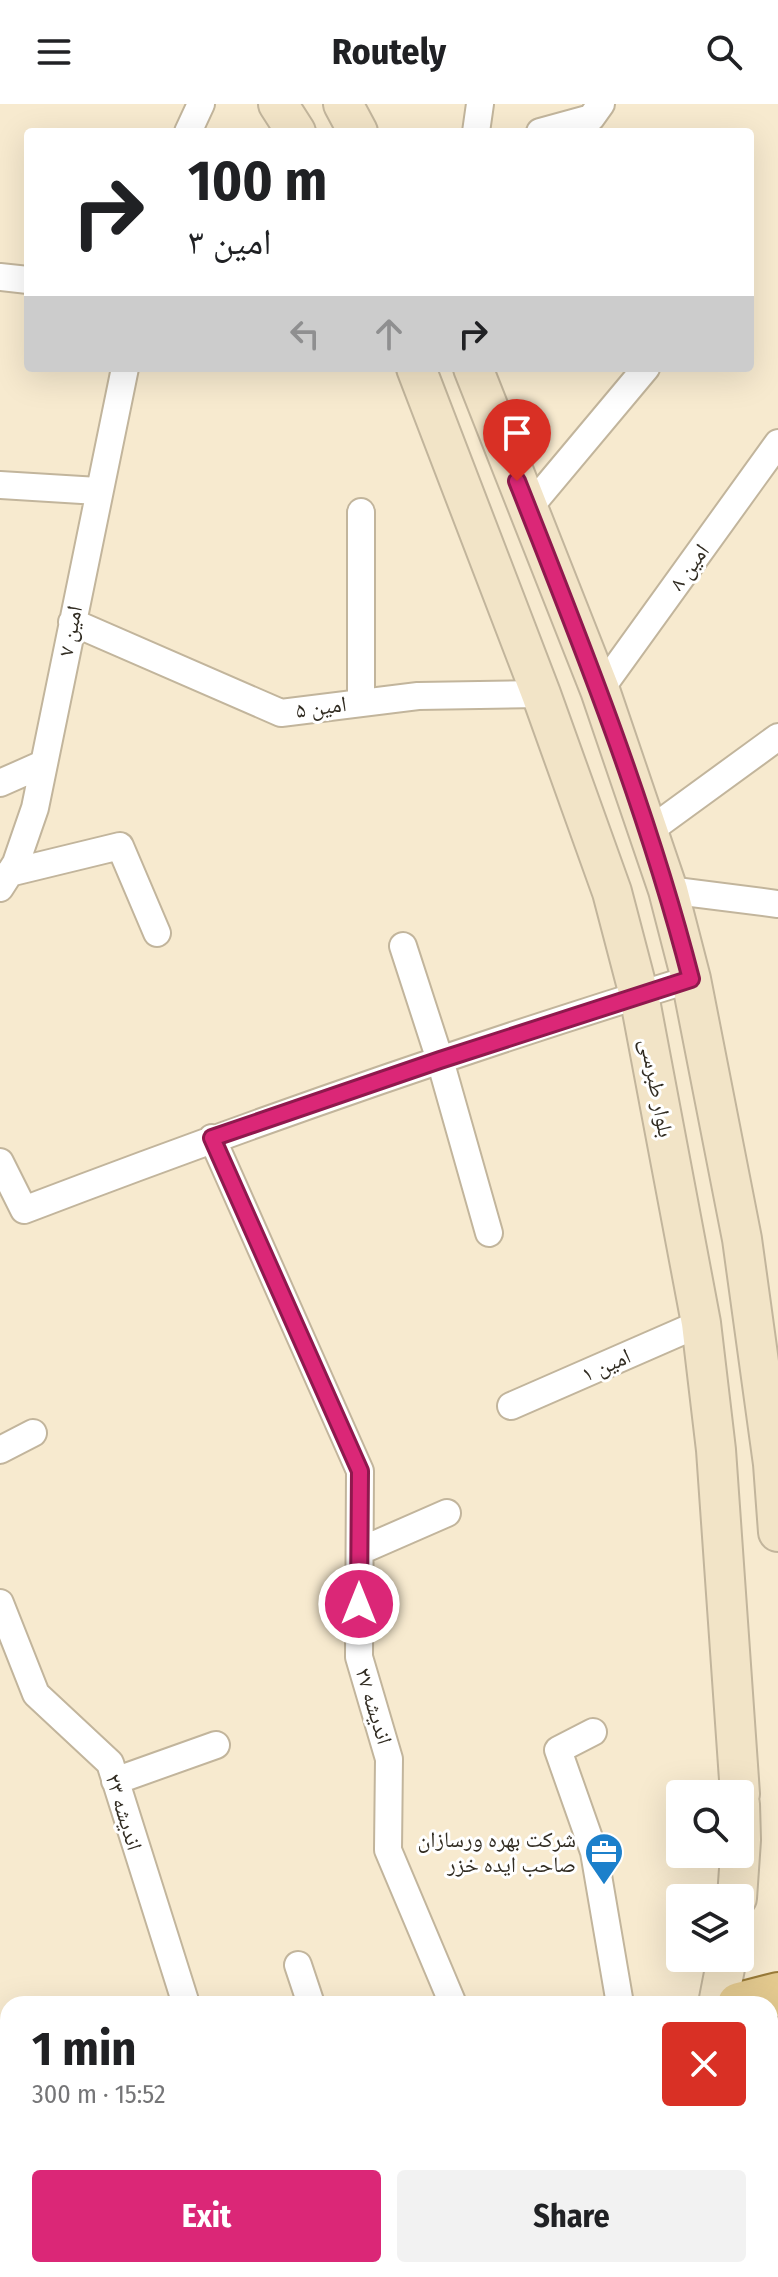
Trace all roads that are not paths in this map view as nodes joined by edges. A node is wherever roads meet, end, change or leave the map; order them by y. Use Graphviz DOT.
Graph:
graph roads {
  1 [pos="201,104"];
  2 [pos="278,104"];
  3 [pos="343,104"];
  4 [pos="480,104"];
  5 [pos="601,104"];
  6 [pos="190,128"];
  7 [pos="293,128"];
  8 [pos="356,128"];
  9 [pos="477,128"];
  10 [pos="555,128"];
  11 [pos="0,277"];
  12 [pos="24,280"];
  13 [pos="124,372"];
  14 [pos="418,372"];
  15 [pos="475,372"];
  16 [pos="643,372"];
  17 [pos="778,443"];
  18 [pos="0,485"];
  19 [pos="98,491"];
  20 [pos="528,509"];
  21 [pos="361,512"];
  22 [pos="72,622"];
  23 [pos="600,690"];
  24 [pos="541,694"];
  25 [pos="361,701"];
  26 [pos="778,737"];
  27 [pos="43,764"];
  28 [pos="0,783"];
  29 [pos="649,831"];
  30 [pos="4,880"];
  31 [pos="668,890"];
  32 [pos="778,904"];
  33 [pos="157,933"];
  34 [pos="403,946"];
  35 [pos="691,979"];
  36 [pos="639,995"];
  37 [pos="440,1060"];
  38 [pos="212,1138"];
  39 [pos="0,1162"];
  40 [pos="489,1233"];
  41 [pos="701,1323"];
  42 [pos="511,1406"];
  43 [pos="33,1433"];
  44 [pos="0,1450"];
  45 [pos="776,1464"];
  46 [pos="447,1513"];
  47 [pos="778,1532"];
  48 [pos="360,1551"];
  49 [pos="0,1603"];
  50 [pos="593,1732"];
  51 [pos="216,1745"];
  52 [pos="739,1780"];
  53 [pos="115,1781"];
  54 [pos="298,1965"];
  55 [pos="724,1972"];
  56 [pos="183,1996"];
  57 [pos="308,1996"];
  58 [pos="450,1996"];
  59 [pos="619,1996"];
  60 [pos="720,1996"];
  1 -- 6 [label="street"];
  2 -- 7 [label="main road"];
  3 -- 8 [label="main road"];
  4 -- 9 [label="street"];
  5 -- 10 [label="street"];
  11 -- 12 [label="street"];
  13 -- 19 [label="street, امین ۷"];
  14 -- 24 [label="main road, بلوار طبرسی"];
  15 -- 20 [label="main road"];
  16 -- 20 [label="street"];
  17 -- 23 [label="street, امین ۸"];
  18 -- 19 [label="street"];
  19 -- 22 [label="street, امین ۷"];
  20 -- 23 [label="main road"];
  21 -- 25 [label="street"];
  22 -- 25 [label="street, امین ۵"];
  22 -- 27 [label="street, امین ۷"];
  23 -- 29 [label="main road"];
  24 -- 25 [label="street, امین ۵"];
  24 -- 36 [label="main road, بلوار طبرسی"];
  26 -- 29 [label="street"];
  27 -- 28 [label="street"];
  27 -- 30 [label="street, امین ۷"];
  29 -- 31 [label="main road"];
  30 -- 33 [label="street"];
  31 -- 32 [label="street"];
  31 -- 35 [label="main road"];
  34 -- 37 [label="street"];
  35 -- 36 [label="street"];
  35 -- 45 [label="main road"];
  36 -- 37 [label="street"];
  36 -- 41 [label="main road, بلوار طبرسی"];
  37 -- 38 [label="street"];
  37 -- 40 [label="street"];
  38 -- 39 [label="street"];
  38 -- 48 [label="street, اندیشه ۲۷"];
  41 -- 42 [label="street, امین ۱"];
  41 -- 52 [label="main road, بلوار طبرسی"];
  43 -- 44 [label="street"];
  45 -- 47 [label="main road"];
  46 -- 48 [label="street"];
  48 -- 58 [label="street, اندیشه ۲۷"];
  49 -- 53 [label="street, اندیشه ۲۳"];
  50 -- 59 [label="street"];
  51 -- 53 [label="street"];
  53 -- 56 [label="street, اندیشه ۲۳"];
  54 -- 57 [label="street"];
  55 -- 60 [label="main road"];
}
